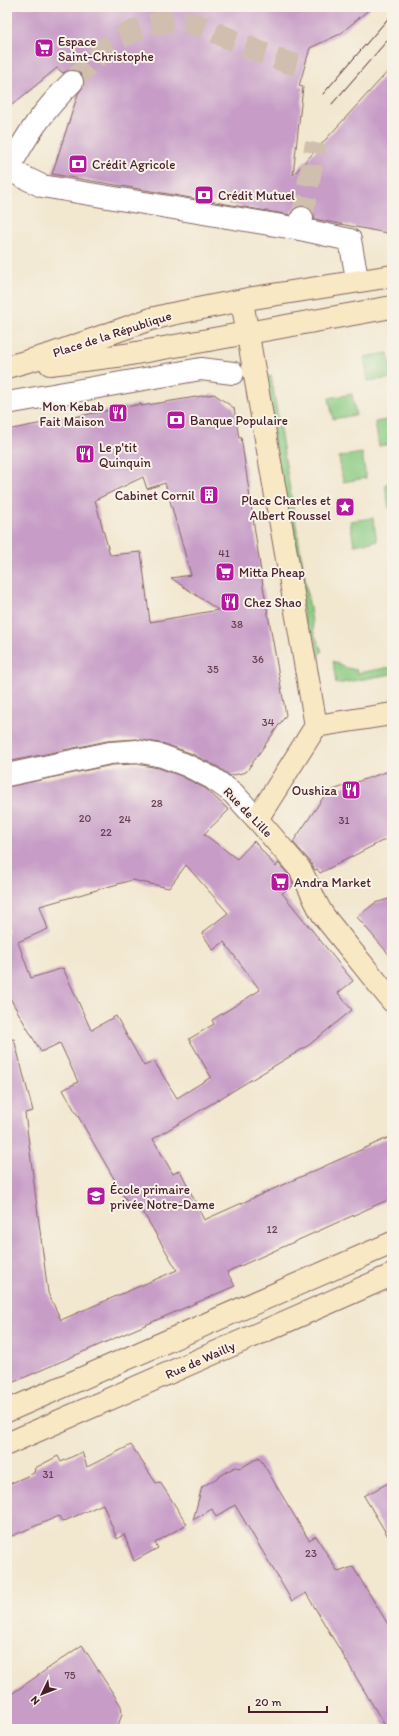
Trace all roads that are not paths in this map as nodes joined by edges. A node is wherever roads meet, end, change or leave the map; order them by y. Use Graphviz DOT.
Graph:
graph roads {
  1 [pos="72,82"];
  2 [pos="8,169"];
  3 [pos="356,273"];
  4 [pos="392,276"];
  5 [pos="242,300"];
  6 [pos="392,307"];
  7 [pos="248,333"];
  8 [pos="7,368"];
  9 [pos="233,373"];
  10 [pos="7,403"];
  11 [pos="392,714"];
  12 [pos="316,726"];
  13 [pos="7,775"];
  14 [pos="257,819"];
  15 [pos="392,1001"];
  16 [pos="392,1243"];
  17 [pos="392,1275"];
  18 [pos="7,1411"];
  19 [pos="7,1444"];
  1 -- 2 [label="street"];
  2 -- 3 [label="street"];
  4 -- 5 [label="main road"];
  5 -- 7 [label="main road"];
  5 -- 8 [label="main road, Place de la République"];
  6 -- 7 [label="main road"];
  7 -- 8 [label="main road, Place de la République"];
  7 -- 12 [label="main road"];
  9 -- 10 [label="street"];
  11 -- 12 [label="main road"];
  12 -- 14 [label="main road"];
  13 -- 14 [label="street, Rue de Lille"];
  14 -- 15 [label="main road, Rue de Lille"];
  16 -- 18 [label="main road"];
  17 -- 19 [label="main road, Rue de Wailly"];
}
